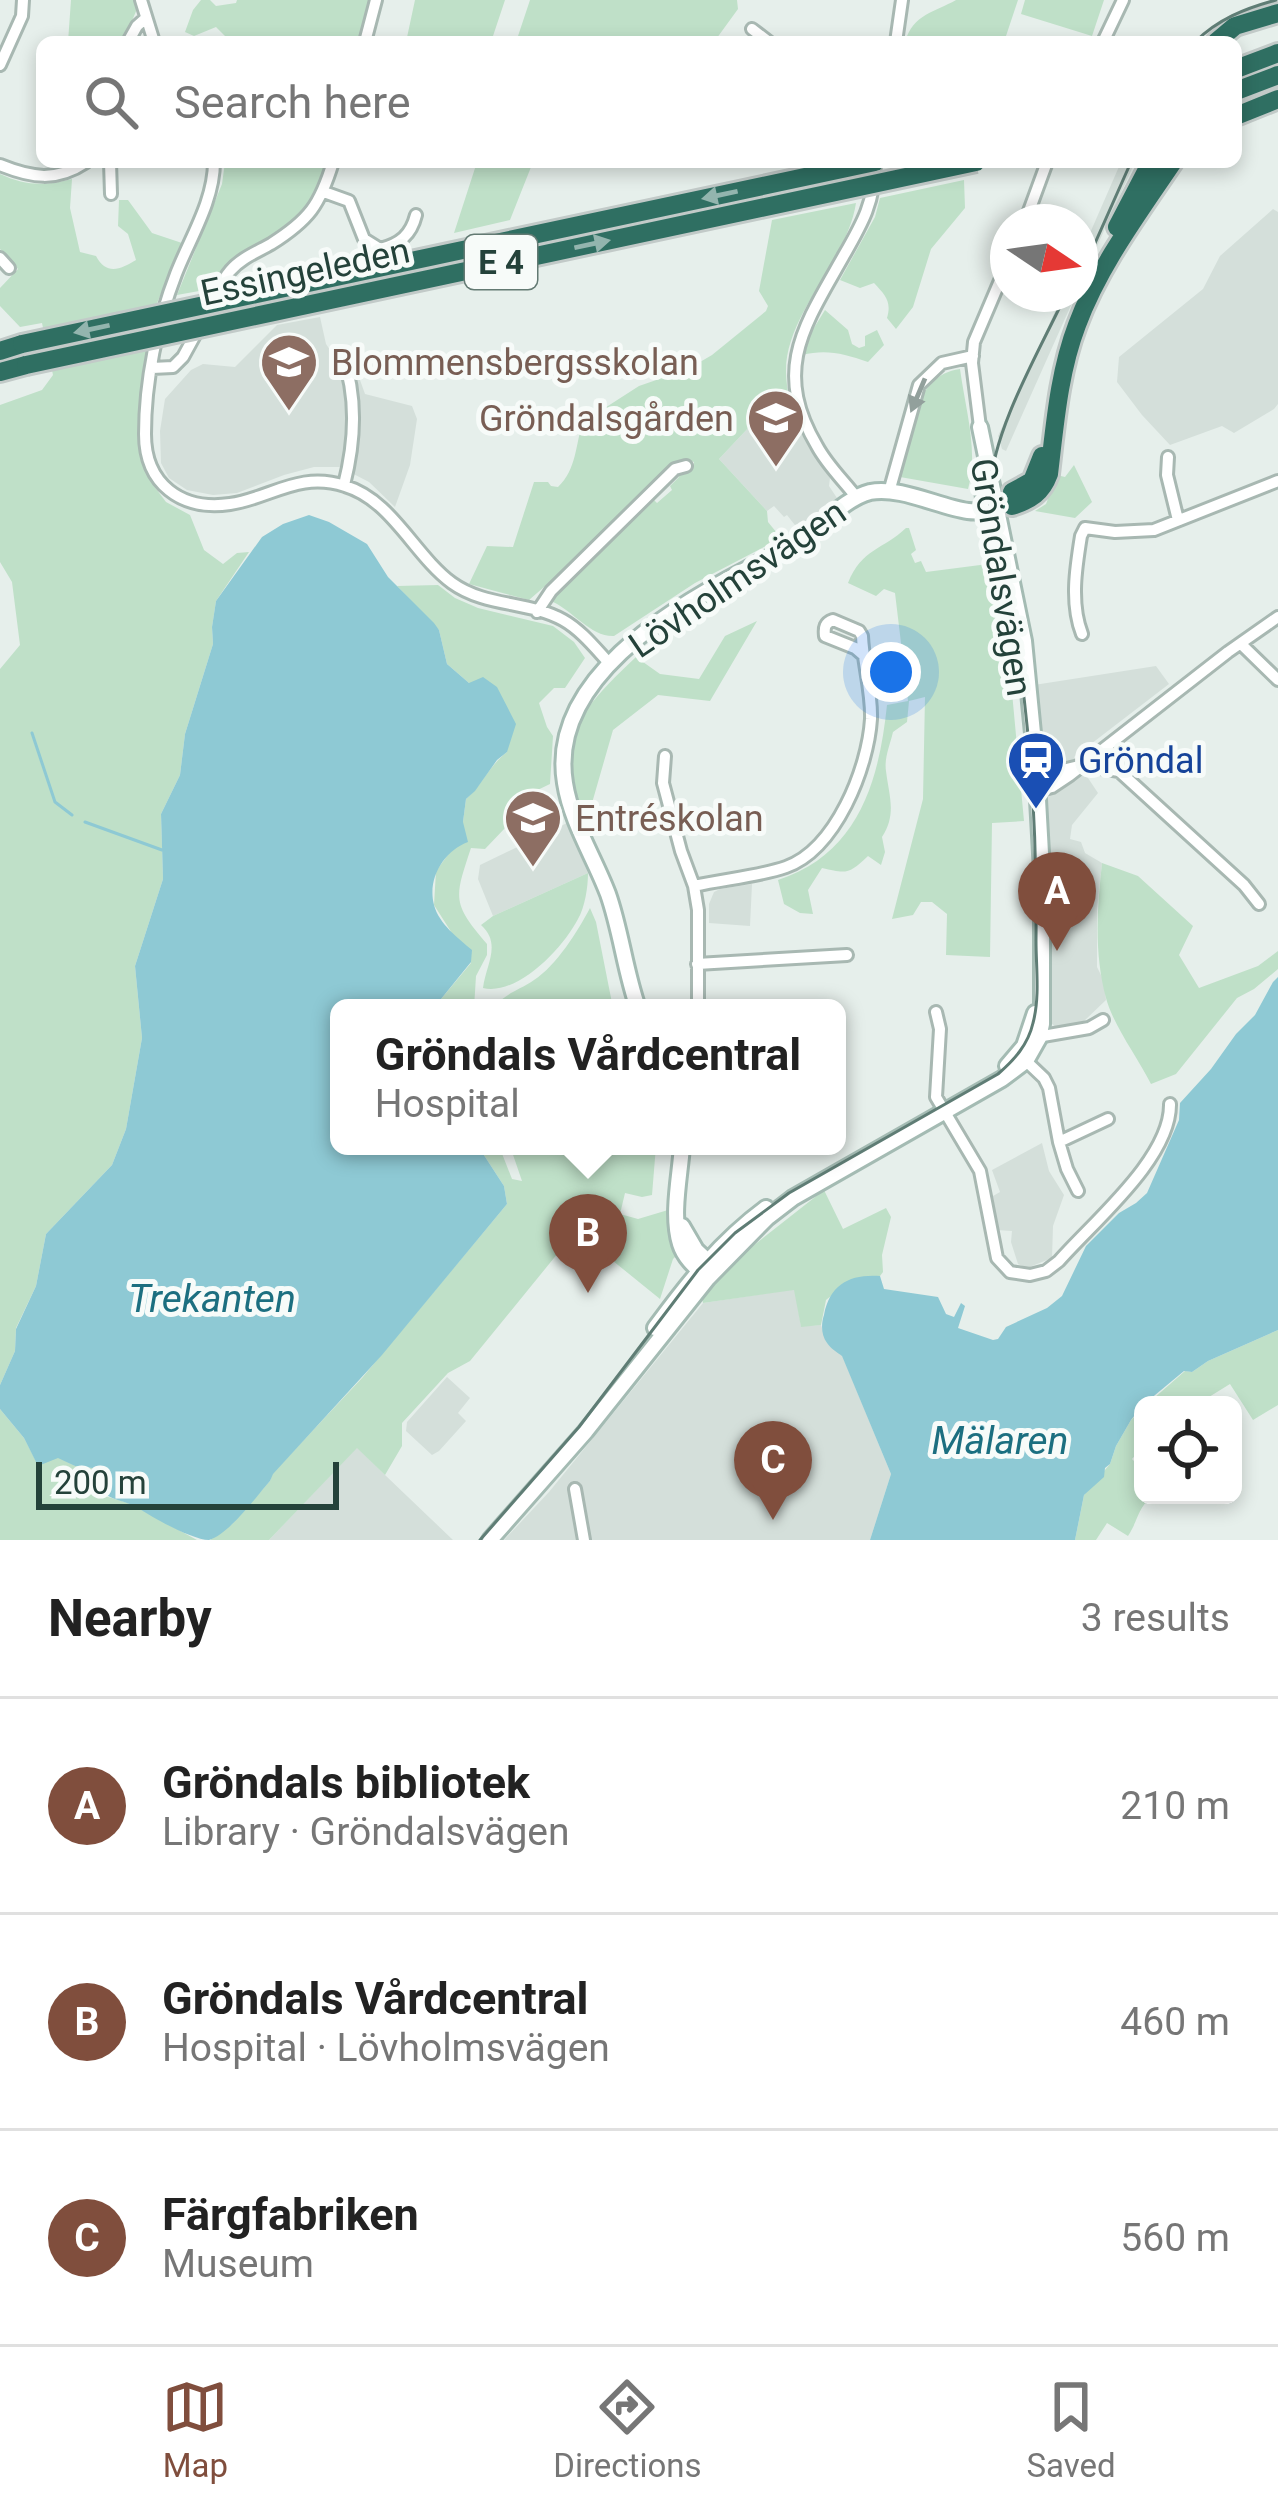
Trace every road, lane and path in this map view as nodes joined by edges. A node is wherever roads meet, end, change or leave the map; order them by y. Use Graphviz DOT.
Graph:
graph roads {
  1 [pos="23,0"];
  2 [pos="141,0"];
  3 [pos="376,0"];
  4 [pos="902,0"];
  5 [pos="1123,0"];
  6 [pos="1278,13"];
  7 [pos="146,17"];
  8 [pos="752,29"];
  9 [pos="131,36"];
  10 [pos="152,36"];
  11 [pos="367,36"];
  12 [pos="762,36"];
  13 [pos="897,36"];
  14 [pos="1106,36"];
  15 [pos="1223,36"];
  16 [pos="1278,53"];
  17 [pos="0,65"];
  18 [pos="1242,67"];
  19 [pos="1278,75"];
  20 [pos="1242,89"];
  21 [pos="1278,99"];
  22 [pos="1242,114"];
  23 [pos="0,165"];
  24 [pos="76,168"];
  25 [pos="110,168"];
  26 [pos="213,168"];
  27 [pos="330,168"];
  28 [pos="847,168"];
  29 [pos="874,168"];
  30 [pos="948,168"];
  31 [pos="1045,168"];
  32 [pos="1148,168"];
  33 [pos="1169,168"];
  34 [pos="324,192"];
  35 [pos="111,194"];
  36 [pos="1032,204"];
  37 [pos="416,215"];
  38 [pos="990,304"];
  39 [pos="0,351"];
  40 [pos="342,354"];
  41 [pos="973,356"];
  42 [pos="152,368"];
  43 [pos="0,372"];
  44 [pos="980,428"];
  45 [pos="1168,457"];
  46 [pos="686,466"];
  47 [pos="1278,481"];
  48 [pos="344,485"];
  49 [pos="889,493"];
  50 [pos="857,498"];
  51 [pos="998,502"];
  52 [pos="1178,520"];
  53 [pos="537,612"];
  54 [pos="1278,617"];
  55 [pos="1082,634"];
  56 [pos="1241,644"];
  57 [pos="862,653"];
  58 [pos="610,664"];
  59 [pos="1278,680"];
  60 [pos="1115,740"];
  61 [pos="664,756"];
  62 [pos="1083,765"];
  63 [pos="1119,771"];
  64 [pos="1034,785"];
  65 [pos="694,886"];
  66 [pos="1259,904"];
  67 [pos="847,955"];
  68 [pos="697,964"];
  69 [pos="636,999"];
  70 [pos="698,999"];
  71 [pos="936,1012"];
  72 [pos="1103,1020"];
  73 [pos="1034,1037"];
  74 [pos="1022,1058"];
  75 [pos="1170,1104"];
  76 [pos="943,1110"];
  77 [pos="1108,1119"];
  78 [pos="1059,1142"];
  79 [pos="681,1155"];
  80 [pos="1078,1191"];
  81 [pos="707,1269"];
  82 [pos="575,1489"];
  83 [pos="480,1540"];
  84 [pos="490,1540"];
  85 [pos="584,1540"];
  1 -- 17 [label="street"];
  2 -- 7 [label="street"];
  3 -- 11 [label="street"];
  4 -- 13 [label="street"];
  5 -- 14 [label="street"];
  6 -- 15 [label="highway"];
  7 -- 9 [label="street"];
  7 -- 10 [label="street"];
  8 -- 12 [label="street"];
  16 -- 18 [label="highway"];
  19 -- 20 [label="highway"];
  21 -- 22 [label="highway"];
  23 -- 24 [label="street"];
  25 -- 35 [label="street"];
  26 -- 42 [label="street"];
  27 -- 34 [label="street"];
  28 -- 39 [label="highway, Essingeleden / E 4, one-way, bridge"];
  29 -- 50 [label="street"];
  43 -- 30 [label="highway, Essingeleden / E 4, one-way, bridge"];
  31 -- 36 [label="street"];
  32 -- 51 [label="highway"];
  33 -- 51 [label="highway"];
  34 -- 37 [label="street"];
  34 -- 42 [label="street"];
  38 -- 41 [label="street, Gröndalsvägen"];
  40 -- 48 [label="street"];
  41 -- 44 [label="street, Gröndalsvägen"];
  41 -- 49 [label="street, one-way"];
  42 -- 48 [label="street"];
  44 -- 51 [label="street, Gröndalsvägen"];
  45 -- 52 [label="street"];
  46 -- 53 [label="street"];
  47 -- 52 [label="street"];
  48 -- 53 [label="street"];
  49 -- 50 [label="street, Lövholmsvägen"];
  49 -- 51 [label="street, Lövholmsvägen"];
  50 -- 58 [label="street, Lövholmsvägen"];
  51 -- 64 [label="street, Gröndalsvägen"];
  52 -- 55 [label="street"];
  53 -- 58 [label="street"];
  54 -- 56 [label="street"];
  56 -- 59 [label="street"];
  56 -- 60 [label="street"];
  57 -- 65 [label="street"];
  58 -- 69 [label="street, Lövholmsvägen"];
  60 -- 62 [label="street"];
  60 -- 63 [label="street"];
  61 -- 65 [label="street"];
  62 -- 63 [label="street"];
  62 -- 64 [label="street"];
  63 -- 66 [label="street"];
  64 -- 73 [label="street, Gröndalsvägen"];
  65 -- 68 [label="street"];
  67 -- 68 [label="street"];
  68 -- 70 [label="street"];
  71 -- 76 [label="street"];
  72 -- 73 [label="street"];
  73 -- 74 [label="street, Gröndalsvägen"];
  74 -- 76 [label="street, Gröndalsvägen"];
  74 -- 78 [label="street"];
  75 -- 76 [label="street"];
  76 -- 81 [label="street, Gröndalsvägen"];
  77 -- 78 [label="street"];
  78 -- 80 [label="street"];
  79 -- 81 [label="street"];
  81 -- 83 [label="street"];
  81 -- 84 [label="street"];
  82 -- 85 [label="street"];
}
